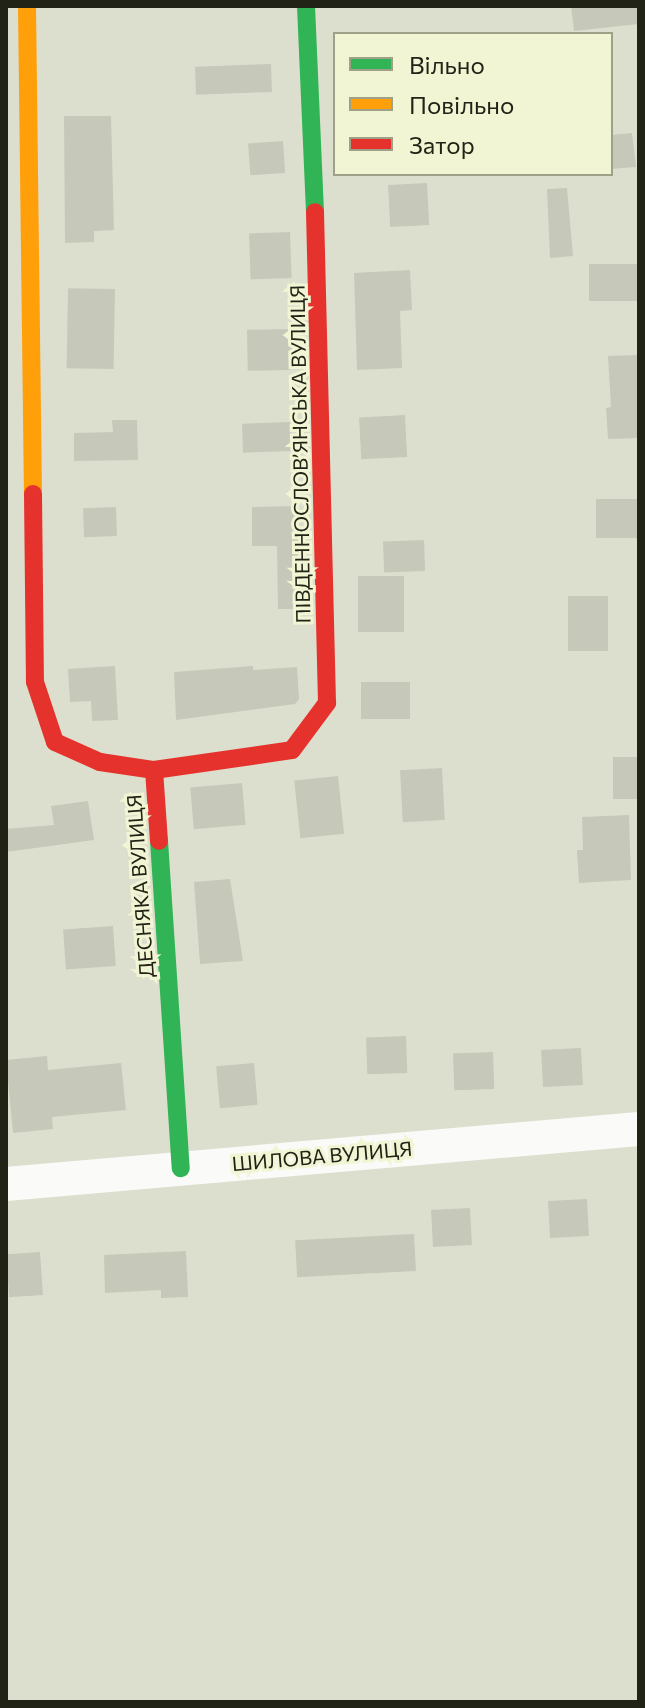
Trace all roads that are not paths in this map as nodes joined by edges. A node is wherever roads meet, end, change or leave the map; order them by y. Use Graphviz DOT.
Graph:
graph roads {
  1 [pos="27,6"];
  2 [pos="306,6"];
  3 [pos="154,770"];
  4 [pos="639,1129"];
  5 [pos="181,1168"];
  6 [pos="6,1184"];
  1 -- 3 [label="street, ДЕСНЯКА ВУЛИЦЯ"];
  2 -- 3 [label="street, ПІВДЕННОСЛОВ’ЯНСЬКА ВУЛИЦЯ"];
  3 -- 5 [label="street, ДЕСНЯКА ВУЛИЦЯ"];
  4 -- 5 [label="street, ШИЛОВА ВУЛИЦЯ"];
  5 -- 6 [label="street, ШИЛОВА ВУЛИЦЯ"];
}
